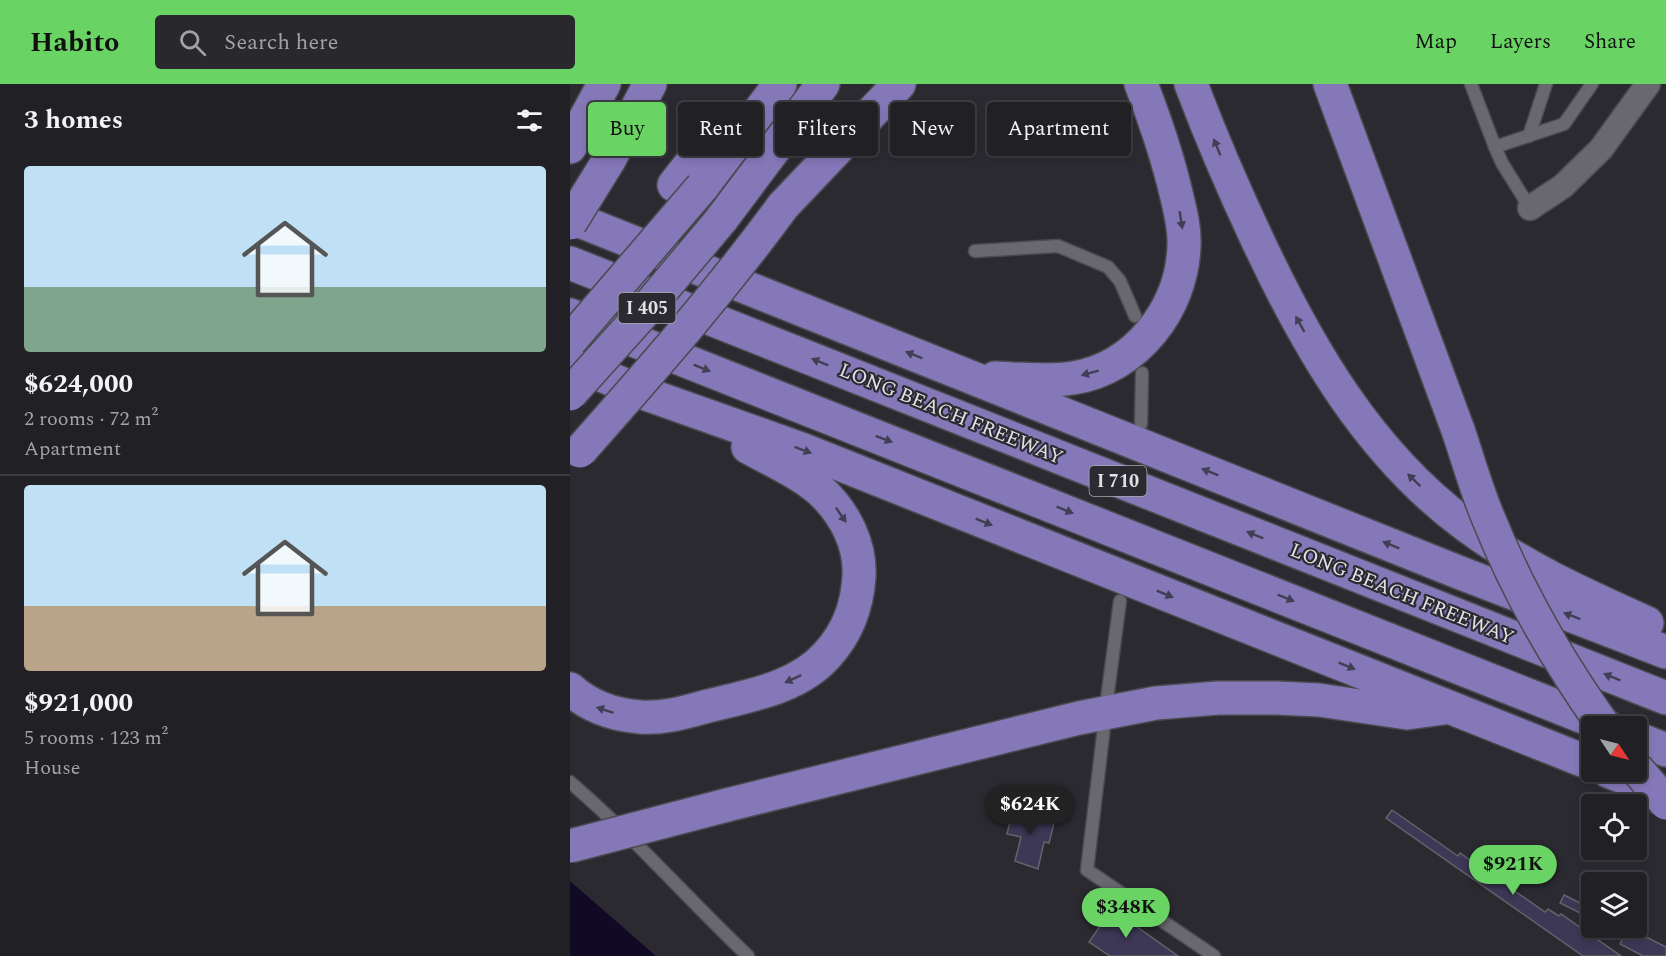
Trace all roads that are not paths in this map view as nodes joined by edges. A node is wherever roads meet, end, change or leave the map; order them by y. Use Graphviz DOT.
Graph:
graph roads {
  1 [pos="604,84"];
  2 [pos="650,84"];
  3 [pos="753,84"];
  4 [pos="780,84"];
  5 [pos="795,84"];
  6 [pos="823,84"];
  7 [pos="874,84"];
  8 [pos="899,84"];
  9 [pos="1141,84"];
  10 [pos="1191,84"];
  11 [pos="1330,84"];
  12 [pos="1471,84"];
  13 [pos="1546,84"];
  14 [pos="1592,84"];
  15 [pos="1648,84"];
  16 [pos="1529,136"];
  17 [pos="570,147"];
  18 [pos="1495,147"];
  19 [pos="700,201"];
  20 [pos="783,206"];
  21 [pos="1530,208"];
  22 [pos="576,220"];
  23 [pos="975,251"];
  24 [pos="570,263"];
  25 [pos="570,308"];
  26 [pos="570,315"];
  27 [pos="1136,316"];
  28 [pos="570,340"];
  29 [pos="570,362"];
  30 [pos="1142,374"];
  31 [pos="969,376"];
  32 [pos="570,394"];
  33 [pos="649,395"];
  34 [pos="1141,424"];
  35 [pos="573,461"];
  36 [pos="1120,602"];
  37 [pos="1666,631"];
  38 [pos="1666,652"];
  39 [pos="570,689"];
  40 [pos="1666,698"];
  41 [pos="1107,699"];
  42 [pos="1451,707"];
  43 [pos="1581,716"];
  44 [pos="1597,716"];
  45 [pos="1104,727"];
  46 [pos="1647,742"];
  47 [pos="1666,750"];
  48 [pos="1581,760"];
  49 [pos="1647,781"];
  50 [pos="570,782"];
  51 [pos="1636,782"];
  52 [pos="1666,794"];
  53 [pos="1666,803"];
  54 [pos="570,846"];
  55 [pos="748,956"];
  56 [pos="1214,956"];
  1 -- 17 [label="highway"];
  2 -- 22 [label="highway, bridge"];
  3 -- 19 [label="highway, I 405"];
  4 -- 19 [label="highway"];
  5 -- 19 [label="highway"];
  6 -- 19 [label="highway, I 405"];
  7 -- 20 [label="highway"];
  8 -- 20 [label="highway"];
  9 -- 31 [label="highway, one-way"];
  37 -- 10 [label="highway, one-way"];
  11 -- 44 [label="highway, bridge"];
  12 -- 18 [label="lane"];
  13 -- 16 [label="lane"];
  14 -- 16 [label="lane"];
  15 -- 21 [label="street"];
  16 -- 18 [label="lane"];
  18 -- 21 [label="lane"];
  19 -- 25 [label="highway, I 405"];
  19 -- 28 [label="highway, bridge"];
  19 -- 29 [label="highway"];
  19 -- 32 [label="highway, I 405, bridge"];
  20 -- 35 [label="highway, bridge"];
  31 -- 22 [label="highway, one-way"];
  23 -- 27 [label="lane"];
  40 -- 24 [label="highway, LONG BEACH FREEWAY / I 710, one-way"];
  26 -- 43 [label="highway, I 710, one-way"];
  29 -- 33 [label="highway"];
  30 -- 34 [label="lane"];
  38 -- 31 [label="highway, one-way"];
  33 -- 39 [label="highway, one-way"];
  33 -- 42 [label="highway, one-way"];
  36 -- 41 [label="lane"];
  42 -- 48 [label="highway"];
  42 -- 54 [label="highway, bridge"];
  45 -- 56 [label="lane"];
  46 -- 47 [label="highway"];
  49 -- 53 [label="highway, bridge"];
  50 -- 55 [label="lane"];
  51 -- 52 [label="highway"];
}
